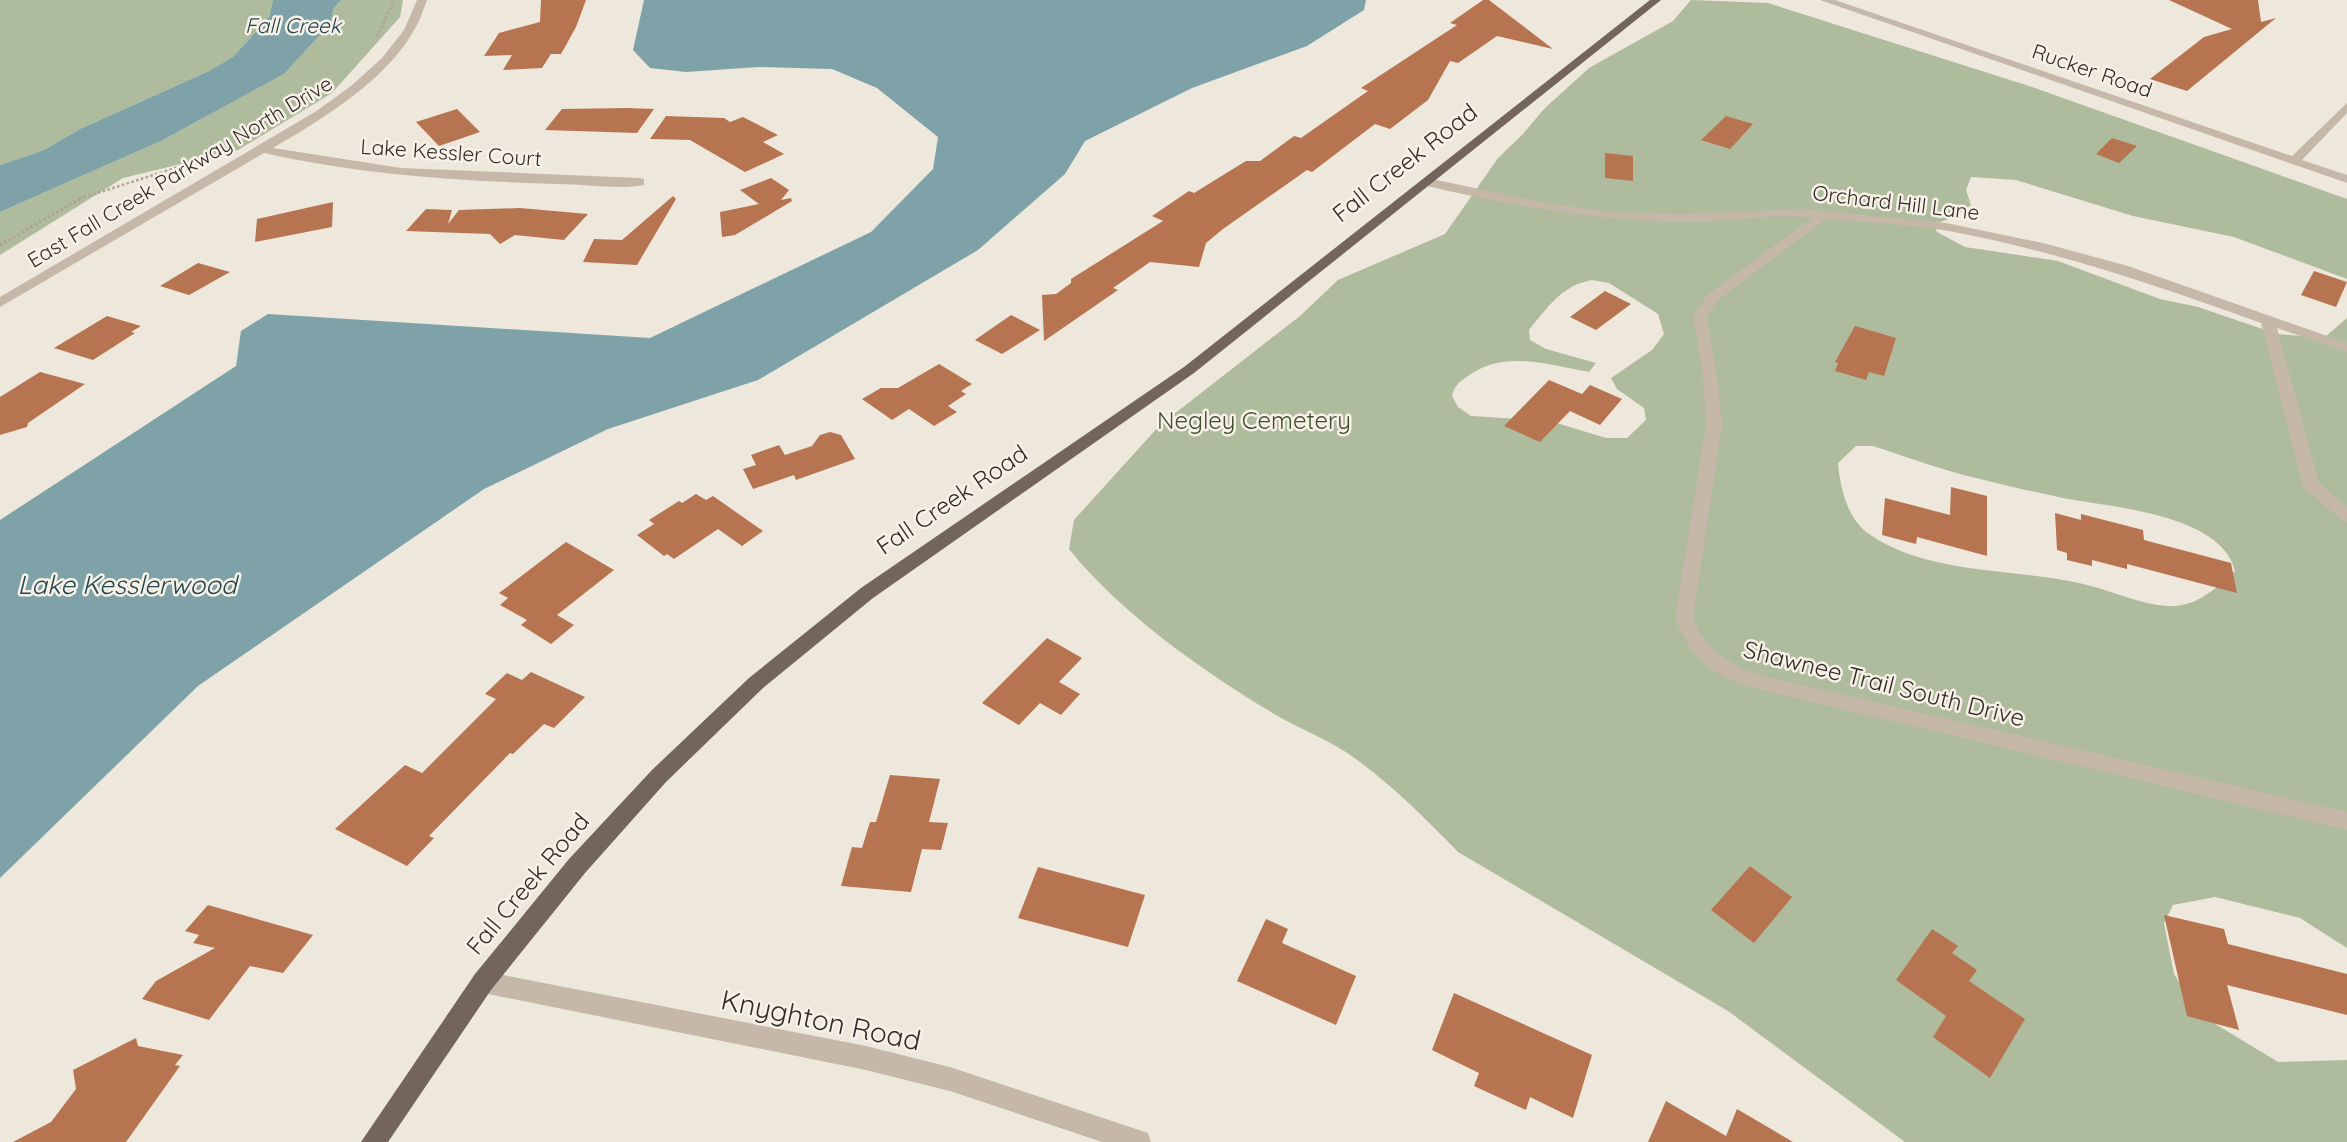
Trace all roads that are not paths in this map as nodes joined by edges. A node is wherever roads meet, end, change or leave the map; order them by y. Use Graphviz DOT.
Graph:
graph roads {
  1 [pos="422,0"];
  2 [pos="1656,0"];
  3 [pos="1825,0"];
  4 [pos="2347,106"];
  5 [pos="261,149"];
  6 [pos="2294,161"];
  7 [pos="2347,179"];
  8 [pos="640,182"];
  9 [pos="1427,182"];
  10 [pos="1825,214"];
  11 [pos="0,303"];
  12 [pos="2268,322"];
  13 [pos="2347,348"];
  14 [pos="2347,516"];
  15 [pos="2347,821"];
  16 [pos="483,982"];
  17 [pos="373,1142"];
  18 [pos="1139,1142"];
  1 -- 5 [label="street, East Fall Creek Parkway North Drive"];
  2 -- 9 [label="main road, Fall Creek Road"];
  3 -- 6 [label="street, Rucker Road"];
  4 -- 6 [label="street"];
  5 -- 8 [label="street, Lake Kessler Court"];
  5 -- 11 [label="street, East Fall Creek Parkway North Drive"];
  6 -- 7 [label="street, Rucker Road"];
  9 -- 10 [label="street, Orchard Hill Lane"];
  9 -- 16 [label="main road, Fall Creek Road"];
  10 -- 12 [label="street, Orchard Hill Lane"];
  10 -- 15 [label="street, Shawnee Trail South Drive"];
  12 -- 13 [label="street, Orchard Hill Lane"];
  12 -- 14 [label="street"];
  16 -- 17 [label="main road, Fall Creek Road"];
  16 -- 18 [label="street, Knyghton Road"];
}
